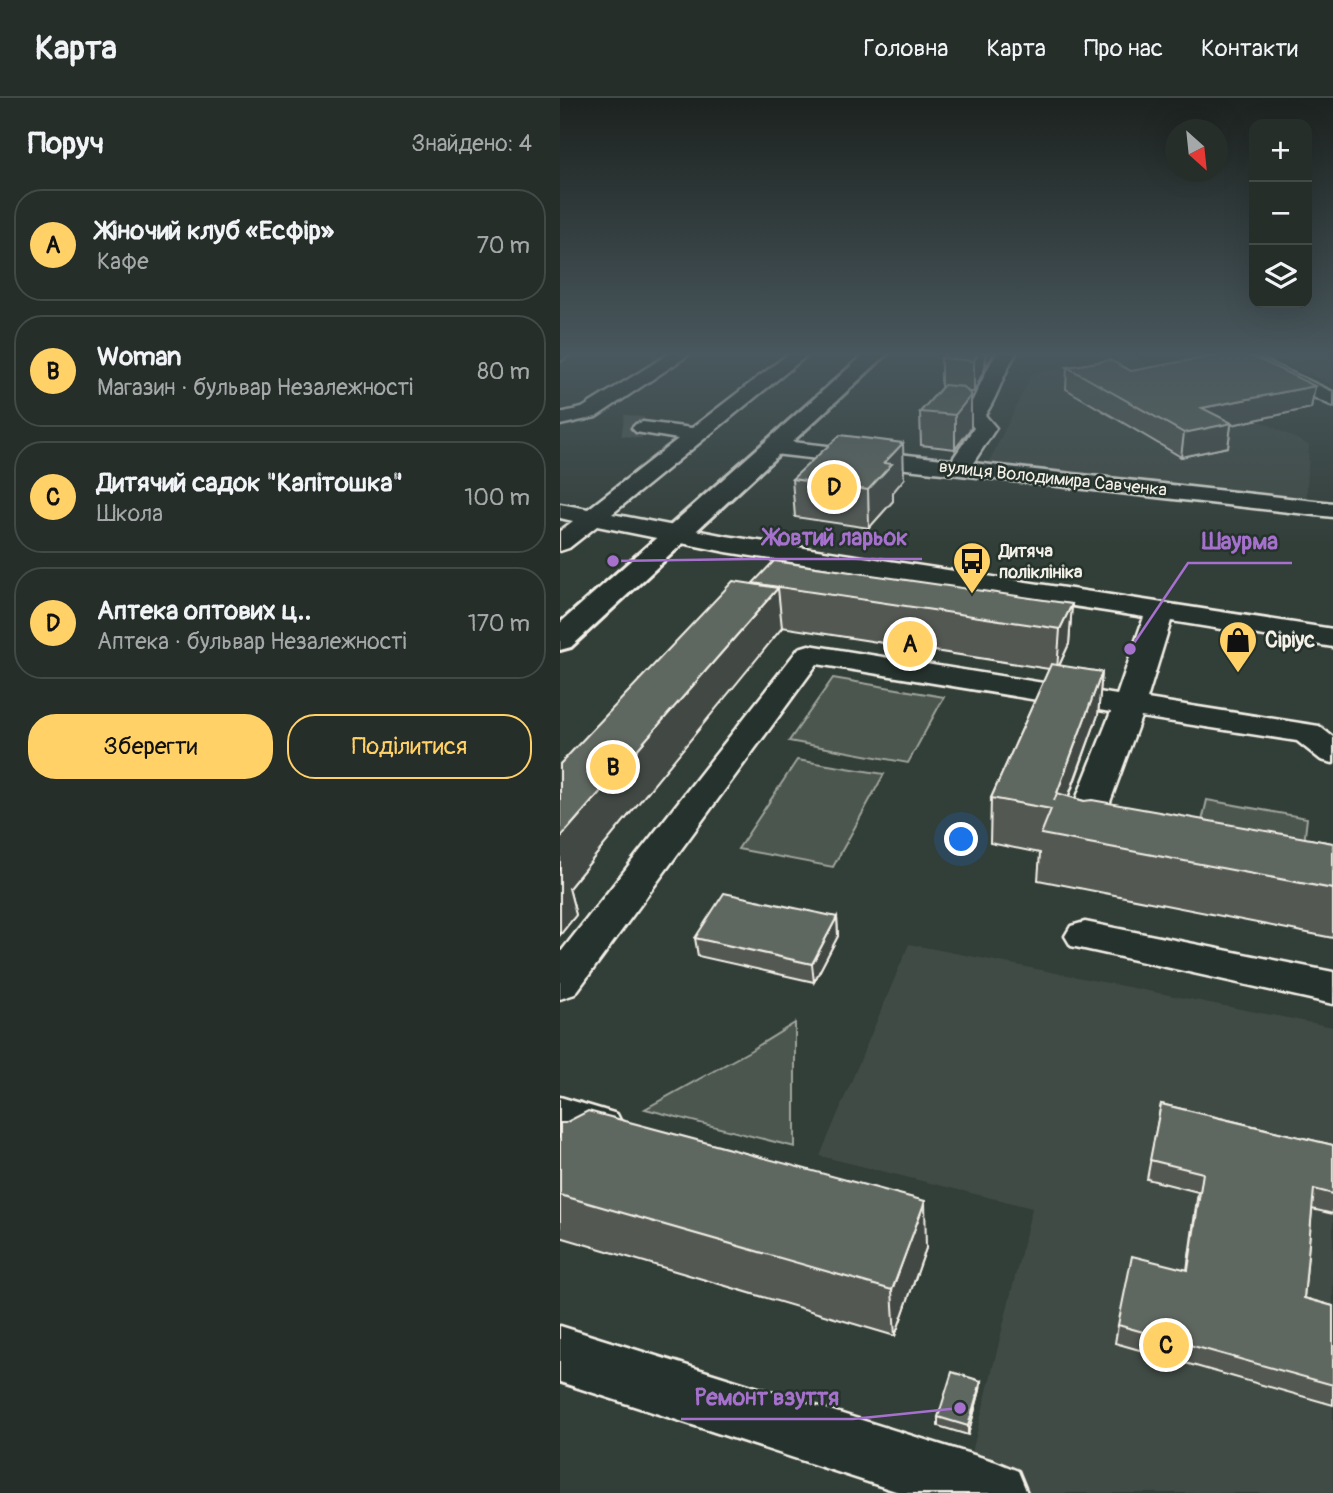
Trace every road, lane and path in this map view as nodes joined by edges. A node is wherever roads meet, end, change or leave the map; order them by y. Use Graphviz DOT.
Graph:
graph roads {
  1 [pos="718,417"];
  2 [pos="807,417"];
  3 [pos="976,417"];
  4 [pos="565,418"];
  5 [pos="610,423"];
  6 [pos="643,428"];
  7 [pos="695,435"];
  8 [pos="774,447"];
  9 [pos="958,468"];
  10 [pos="1333,510"];
  11 [pos="560,511"];
  12 [pos="594,516"];
  13 [pos="674,534"];
  14 [pos="560,543"];
  15 [pos="1160,611"];
  16 [pos="1333,638"];
  17 [pos="560,640"];
  18 [pos="1129,706"];
  19 [pos="1333,753"];
  20 [pos="1082,832"];
  21 [pos="1085,936"];
  22 [pos="560,983"];
  23 [pos="1333,988"];
  24 [pos="560,1354"];
  25 [pos="996,1493"];
  1 -- 7 [label="street"];
  2 -- 8 [label="main road"];
  3 -- 9 [label="street"];
  4 -- 5 [label="street"];
  6 -- 7 [label="street"];
  7 -- 12 [label="street"];
  8 -- 9 [label="street, вулиця Володимира Савченка"];
  8 -- 13 [label="main road"];
  9 -- 10 [label="street, вулиця Володимира Савченка"];
  11 -- 12 [label="street"];
  12 -- 13 [label="street"];
  12 -- 14 [label="street"];
  13 -- 15 [label="street"];
  13 -- 17 [label="main road"];
  15 -- 16 [label="street"];
  15 -- 18 [label="street"];
  18 -- 19 [label="street"];
  18 -- 20 [label="street"];
  18 -- 22 [label="street"];
  21 -- 23 [label="street"];
  24 -- 25 [label="street"];
}
